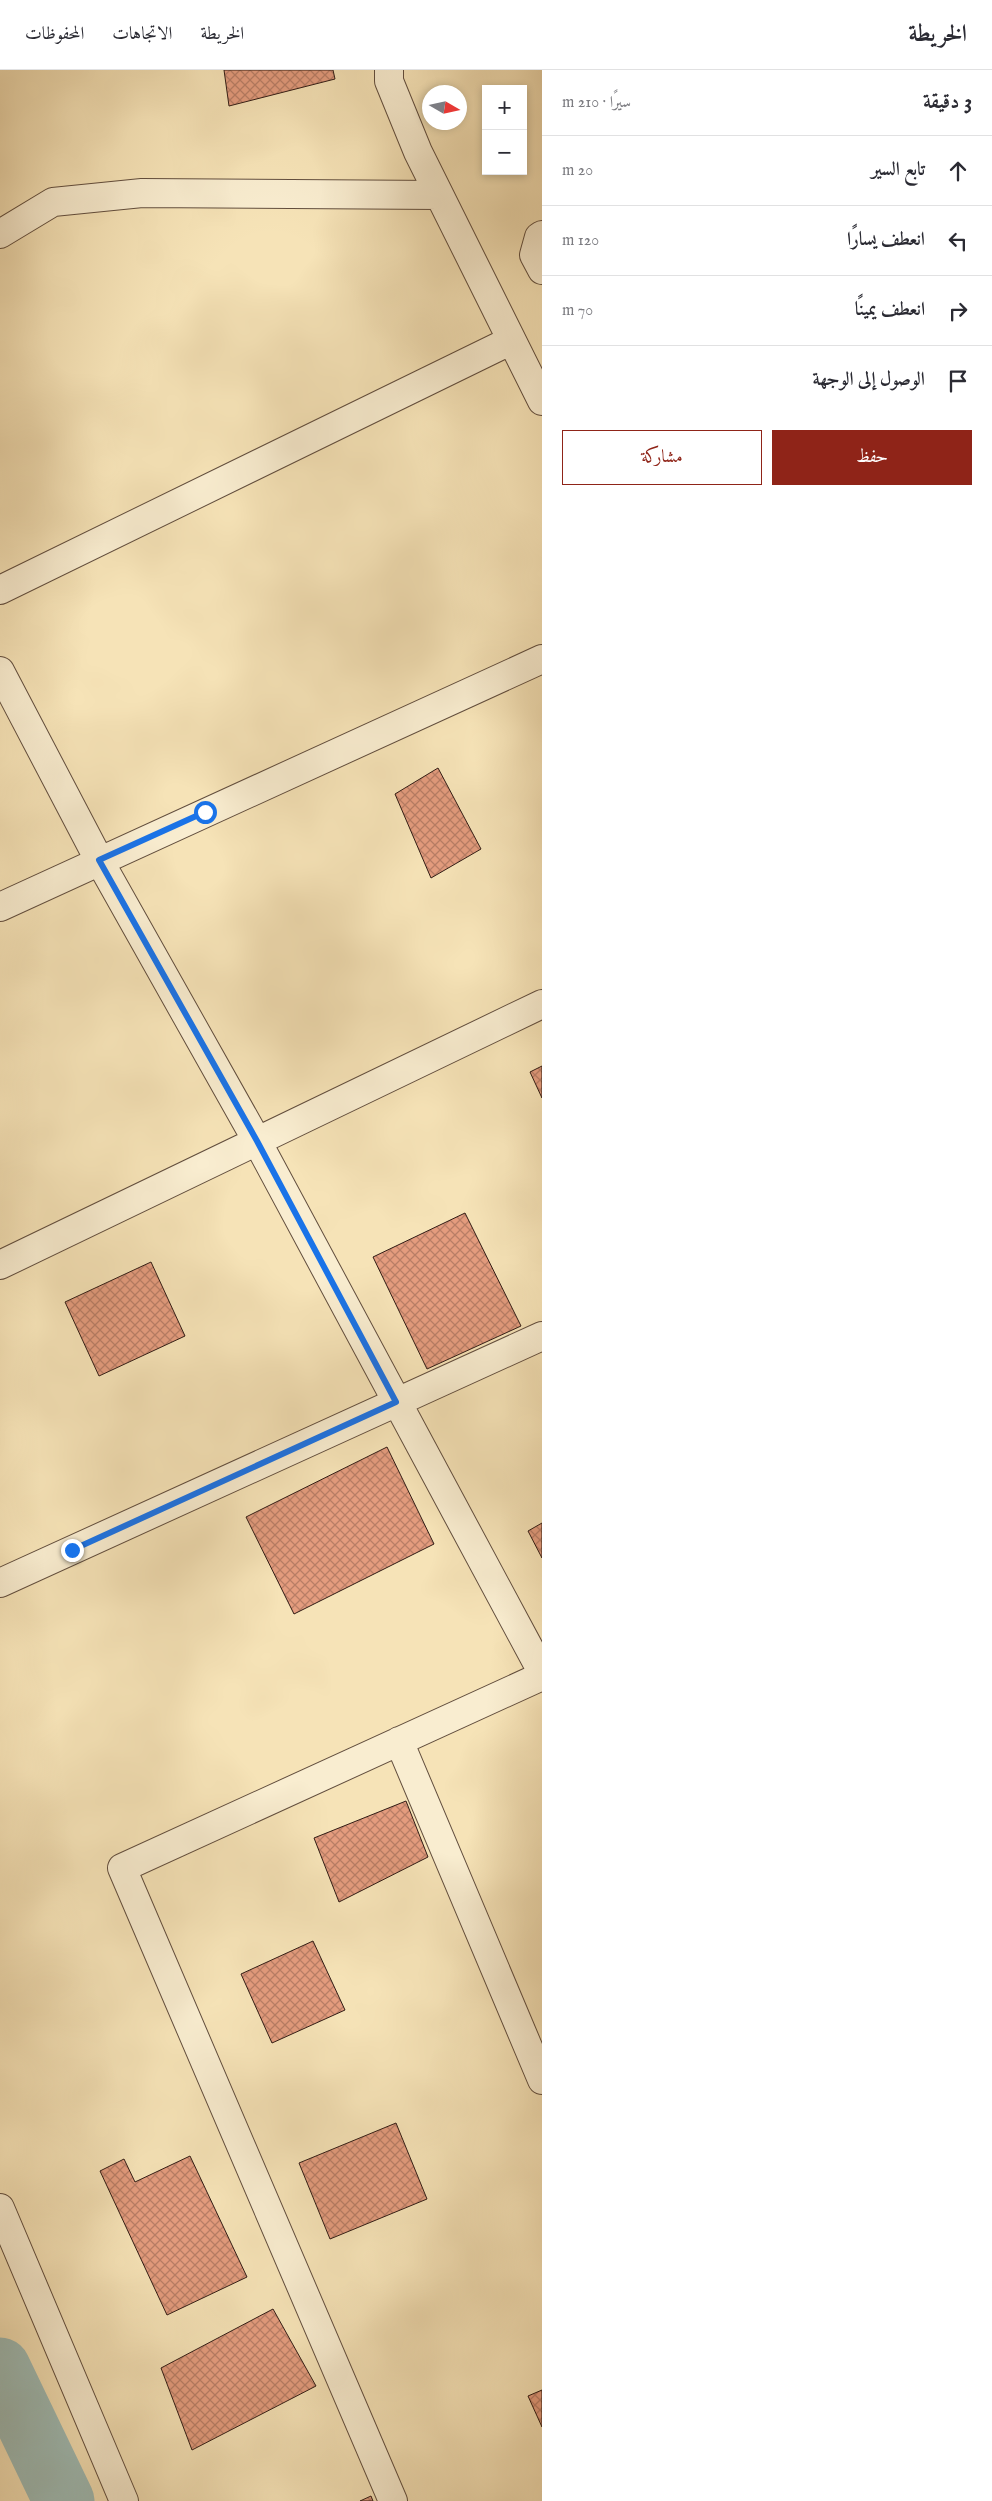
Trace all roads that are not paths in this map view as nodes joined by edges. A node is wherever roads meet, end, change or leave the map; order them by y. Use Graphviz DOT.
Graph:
graph roads {
  1 [pos="388,70"];
  2 [pos="439,195"];
  3 [pos="0,234"];
  4 [pos="542,235"];
  5 [pos="542,270"];
  6 [pos="510,341"];
  7 [pos="542,401"];
  8 [pos="0,590"];
  9 [pos="542,658"];
  10 [pos="0,671"];
  11 [pos="99,860"];
  12 [pos="0,907"];
  13 [pos="542,1004"];
  14 [pos="257,1141"];
  15 [pos="0,1265"];
  16 [pos="542,1336"];
  17 [pos="396,1402"];
  18 [pos="0,1583"];
  19 [pos="542,1672"];
  20 [pos="542,1676"];
  21 [pos="399,1741"];
  22 [pos="542,2080"];
  23 [pos="0,2208"];
  24 [pos="124,2501"];
  25 [pos="393,2501"];
  1 -- 2 [label="street"];
  2 -- 3 [label="street"];
  2 -- 6 [label="street"];
  4 -- 5 [label="street"];
  6 -- 7 [label="street"];
  6 -- 8 [label="street"];
  9 -- 11 [label="street"];
  10 -- 11 [label="street"];
  11 -- 12 [label="street"];
  11 -- 14 [label="street"];
  13 -- 14 [label="street"];
  14 -- 15 [label="street"];
  14 -- 17 [label="street"];
  16 -- 17 [label="street"];
  17 -- 18 [label="street"];
  17 -- 19 [label="street"];
  20 -- 21 [label="street"];
  21 -- 22 [label="street"];
  21 -- 25 [label="street"];
  23 -- 24 [label="street"];
}
